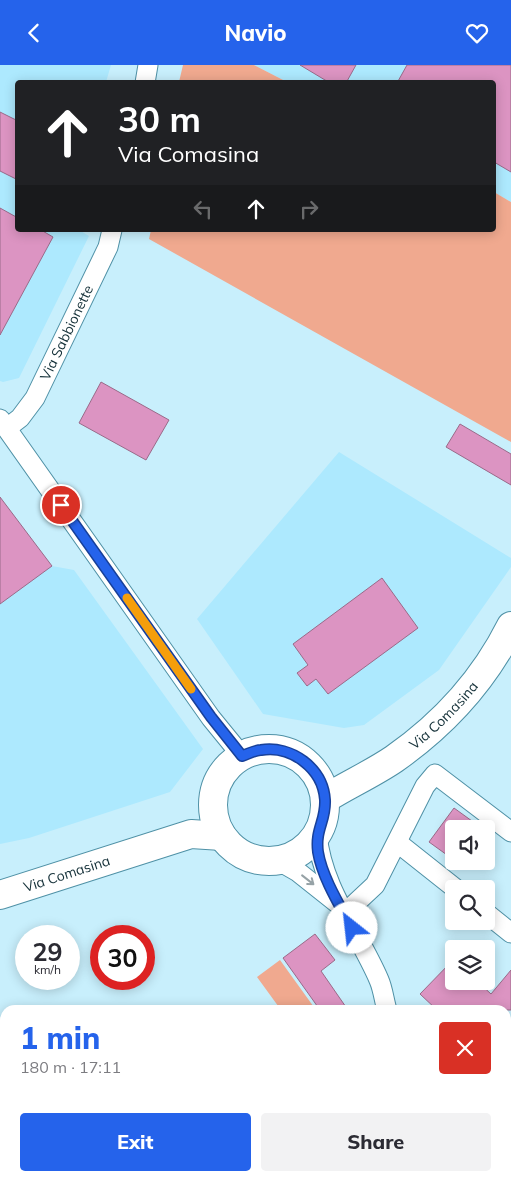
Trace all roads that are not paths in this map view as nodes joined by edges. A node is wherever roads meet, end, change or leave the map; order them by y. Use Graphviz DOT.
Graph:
graph roads {
  1 [pos="148,65"];
  2 [pos="146,80"];
  3 [pos="112,232"];
  4 [pos="3,423"];
  5 [pos="511,626"];
  6 [pos="242,756"];
  7 [pos="323,791"];
  8 [pos="213,803"];
  9 [pos="511,832"];
  10 [pos="191,834"];
  11 [pos="316,834"];
  12 [pos="222,836"];
  13 [pos="398,843"];
  14 [pos="277,860"];
  15 [pos="445,880"];
  16 [pos="0,895"];
  17 [pos="341,909"];
  18 [pos="495,920"];
  19 [pos="511,933"];
  20 [pos="386,1005"];
  1 -- 2 [label="street"];
  3 -- 4 [label="street, Via Sabbionette"];
  4 -- 6 [label="street"];
  5 -- 7 [label="main road, Via Comasina"];
  6 -- 7 [label="main road"];
  6 -- 8 [label="main road"];
  7 -- 11 [label="main road"];
  8 -- 10 [label="main road"];
  8 -- 12 [label="main road"];
  9 -- 13 [label="street"];
  10 -- 12 [label="main road, Via Comasina"];
  10 -- 16 [label="main road, Via Comasina"];
  11 -- 14 [label="main road"];
  11 -- 17 [label="street"];
  12 -- 14 [label="main road"];
  13 -- 15 [label="street"];
  13 -- 17 [label="street"];
  14 -- 17 [label="street, one-way"];
  17 -- 20 [label="street"];
  18 -- 19 [label="street"];
}
